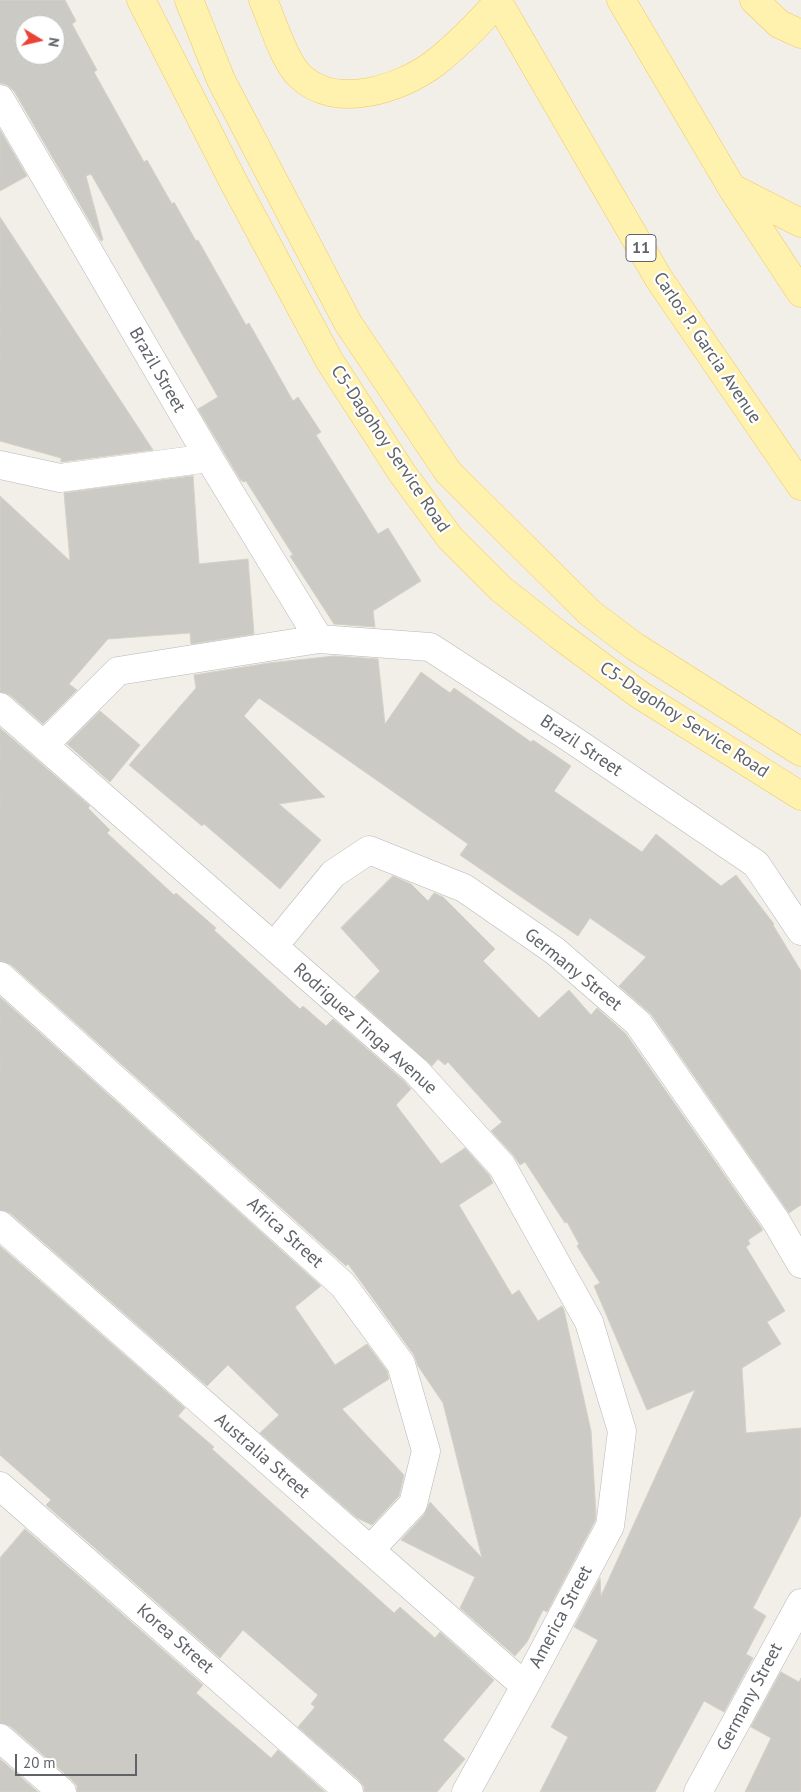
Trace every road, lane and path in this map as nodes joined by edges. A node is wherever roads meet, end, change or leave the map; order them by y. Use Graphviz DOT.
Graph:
graph roads {
  1 [pos="141,0"];
  2 [pos="189,0"];
  3 [pos="263,0"];
  4 [pos="621,0"];
  5 [pos="754,0"];
  6 [pos="498,1"];
  7 [pos="801,34"];
  8 [pos="0,99"];
  9 [pos="732,188"];
  10 [pos="801,223"];
  11 [pos="801,293"];
  12 [pos="209,458"];
  13 [pos="0,465"];
  14 [pos="801,486"];
  15 [pos="319,638"];
  16 [pos="0,708"];
  17 [pos="44,745"];
  18 [pos="801,752"];
  19 [pos="801,796"];
  20 [pos="801,931"];
  21 [pos="274,946"];
  22 [pos="0,976"];
  23 [pos="0,1225"];
  24 [pos="801,1264"];
  25 [pos="622,1431"];
  26 [pos="0,1486"];
  27 [pos="370,1550"];
  28 [pos="801,1603"];
  29 [pos="525,1686"];
  30 [pos="0,1738"];
  31 [pos="62,1792"];
  32 [pos="350,1792"];
  33 [pos="466,1792"];
  34 [pos="698,1792"];
  1 -- 19 [label="main road, C5-Dagohoy Service Road"];
  2 -- 18 [label="main road"];
  3 -- 6 [label="main road"];
  4 -- 9 [label="main road"];
  5 -- 7 [label="main road"];
  6 -- 14 [label="main road, Carlos P. Garcia Avenue / 11"];
  8 -- 12 [label="street, Brazil Street"];
  9 -- 10 [label="main road"];
  9 -- 11 [label="main road"];
  12 -- 13 [label="street"];
  12 -- 15 [label="street, Brazil Street"];
  15 -- 17 [label="street, Brazil Street"];
  15 -- 20 [label="street, Brazil Street"];
  16 -- 17 [label="street, Rodriguez Tinga Avenue"];
  17 -- 21 [label="street, Rodriguez Tinga Avenue"];
  21 -- 24 [label="street, Germany Street"];
  21 -- 25 [label="street, Rodriguez Tinga Avenue"];
  22 -- 27 [label="street, Africa Street"];
  23 -- 27 [label="street, Australia Street"];
  25 -- 29 [label="street, America Street"];
  26 -- 32 [label="street, Korea Street"];
  27 -- 29 [label="street, Australia Street"];
  28 -- 34 [label="street, Germany Street"];
  29 -- 33 [label="street, America Street"];
  30 -- 31 [label="street"];
}
